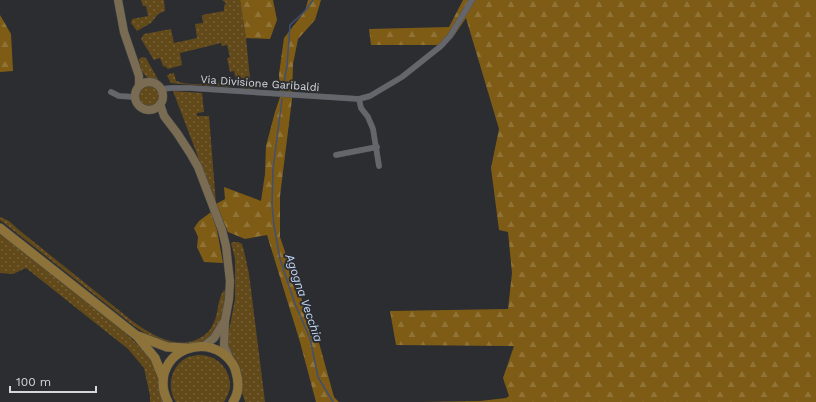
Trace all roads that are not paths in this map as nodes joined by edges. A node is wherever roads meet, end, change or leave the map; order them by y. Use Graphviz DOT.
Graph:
graph roads {
  1 [pos="118,0"];
  2 [pos="472,0"];
  3 [pos="134,60"];
  4 [pos="150,82"];
  5 [pos="139,86"];
  6 [pos="161,89"];
  7 [pos="110,92"];
  8 [pos="135,97"];
  9 [pos="359,99"];
  10 [pos="160,104"];
  11 [pos="151,110"];
  12 [pos="164,116"];
  13 [pos="377,147"];
  14 [pos="336,155"];
  15 [pos="379,166"];
  16 [pos="0,228"];
  17 [pos="224,321"];
  18 [pos="137,336"];
  19 [pos="204,346"];
  20 [pos="189,348"];
  21 [pos="230,360"];
  22 [pos="163,378"];
  23 [pos="238,389"];
  24 [pos="164,392"];
  25 [pos="164,402"];
  26 [pos="168,402"];
  27 [pos="233,402"];
  28 [pos="242,402"];
  1 -- 3 [label="street"];
  2 -- 9 [label="street"];
  3 -- 4 [label="street"];
  3 -- 5 [label="street"];
  4 -- 5 [label="street"];
  4 -- 6 [label="street"];
  5 -- 8 [label="street"];
  6 -- 9 [label="street, Via Divisione Garibaldi"];
  6 -- 10 [label="street"];
  7 -- 8 [label="street"];
  8 -- 11 [label="street"];
  9 -- 13 [label="street"];
  10 -- 11 [label="street"];
  10 -- 12 [label="street"];
  11 -- 12 [label="street"];
  12 -- 17 [label="street"];
  13 -- 14 [label="street"];
  13 -- 15 [label="street"];
  16 -- 18 [label="main road"];
  17 -- 19 [label="street"];
  17 -- 21 [label="street"];
  18 -- 20 [label="main road"];
  18 -- 22 [label="main road"];
  19 -- 20 [label="main road"];
  19 -- 21 [label="main road"];
  20 -- 22 [label="main road"];
  21 -- 23 [label="main road"];
  22 -- 24 [label="main road"];
  23 -- 27 [label="main road"];
  23 -- 28 [label="main road"];
  24 -- 25 [label="street"];
  24 -- 26 [label="main road"];
}
